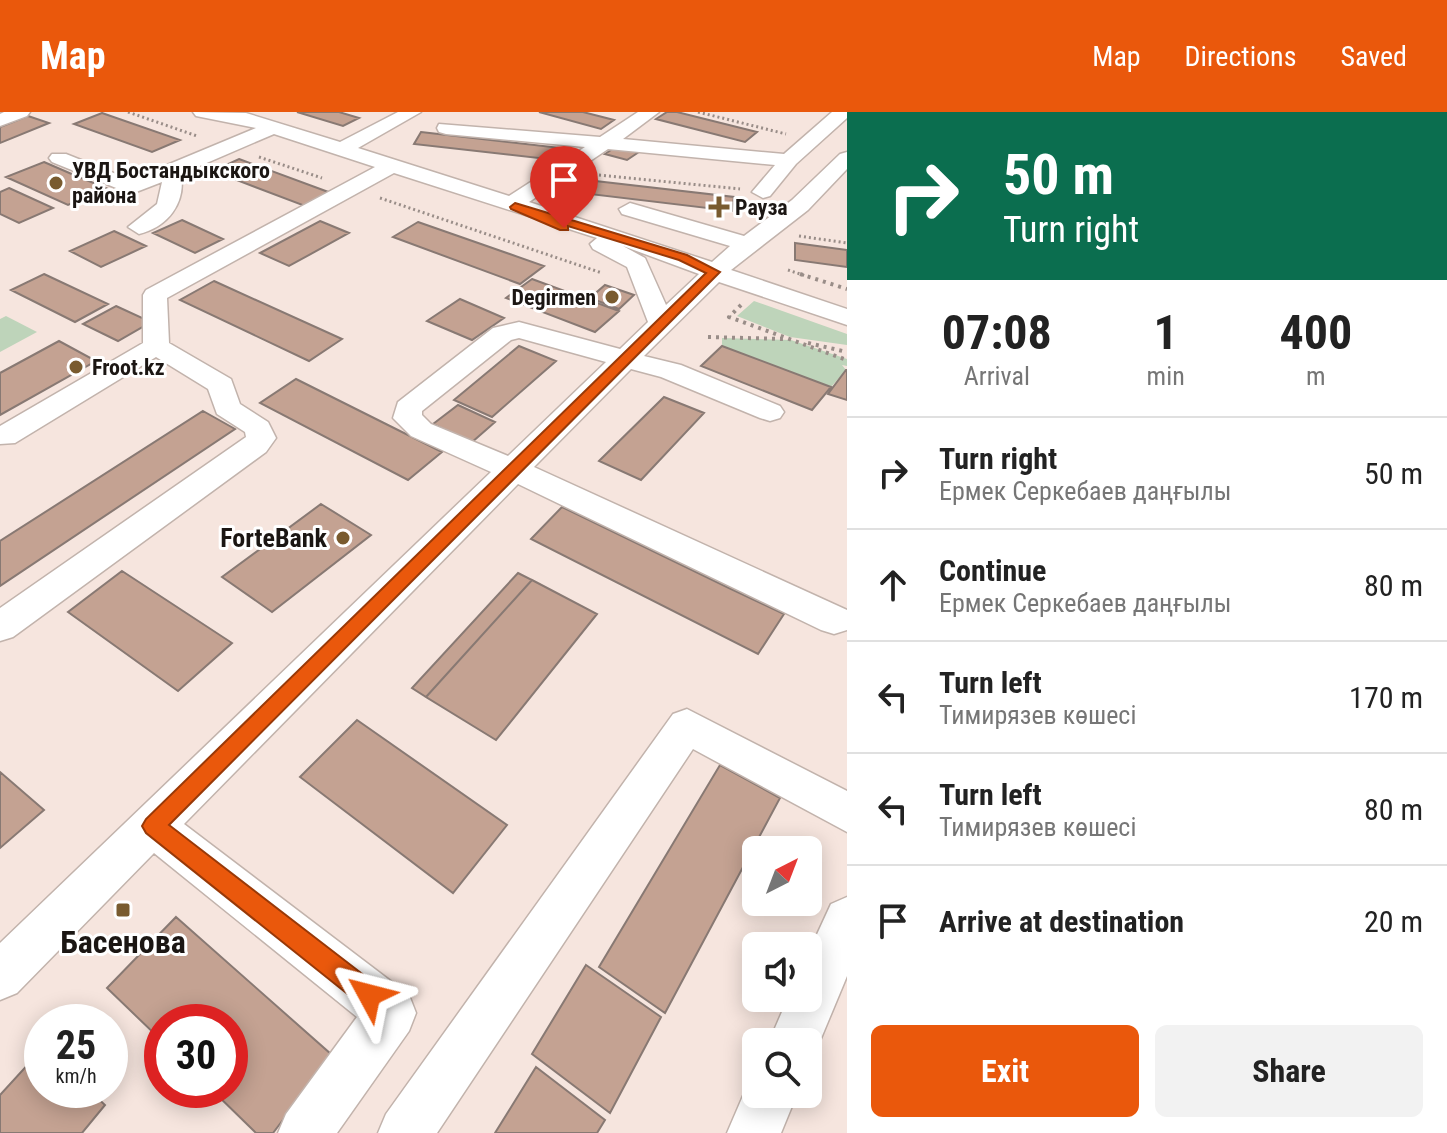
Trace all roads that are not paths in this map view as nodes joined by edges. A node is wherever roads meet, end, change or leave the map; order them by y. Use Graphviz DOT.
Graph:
graph roads {
  1 [pos="21,112"];
  2 [pos="202,112"];
  3 [pos="224,112"];
  4 [pos="843,112"];
  5 [pos="610,113"];
  6 [pos="398,114"];
  7 [pos="250,116"];
  8 [pos="644,116"];
  9 [pos="0,120"];
  10 [pos="272,128"];
  11 [pos="446,128"];
  12 [pos="307,139"];
  13 [pos="604,143"];
  14 [pos="340,150"];
  15 [pos="59,158"];
  16 [pos="847,158"];
  17 [pos="789,160"];
  18 [pos="391,166"];
  19 [pos="171,173"];
  20 [pos="763,192"];
  21 [pos="513,206"];
  22 [pos="630,209"];
  23 [pos="139,227"];
  24 [pos="588,238"];
  25 [pos="758,239"];
  26 [pos="714,272"];
  27 [pos="847,317"];
  28 [pos="661,324"];
  29 [pos="156,346"];
  30 [pos="624,360"];
  31 [pos="770,412"];
  32 [pos="5,436"];
  33 [pos="512,469"];
  34 [pos="834,620"];
  35 [pos="0,627"];
  36 [pos="847,813"];
  37 [pos="153,826"];
  38 [pos="847,923"];
  39 [pos="0,976"];
  40 [pos="800,1028"];
  41 [pos="765,1108"];
  42 [pos="305,1133"];
  43 [pos="405,1133"];
  44 [pos="754,1133"];
  1 -- 9 [label="street"];
  2 -- 7 [label="street"];
  3 -- 7 [label="street"];
  4 -- 17 [label="street"];
  5 -- 8 [label="street"];
  6 -- 14 [label="street"];
  7 -- 10 [label="street"];
  7 -- 12 [label="street"];
  8 -- 13 [label="street"];
  10 -- 12 [label="street"];
  10 -- 19 [label="street"];
  11 -- 13 [label="street"];
  12 -- 14 [label="street"];
  13 -- 17 [label="street"];
  13 -- 21 [label="street"];
  14 -- 18 [label="street"];
  15 -- 19 [label="street"];
  16 -- 25 [label="street"];
  17 -- 20 [label="street"];
  18 -- 21 [label="street"];
  18 -- 29 [label="street"];
  19 -- 23 [label="street"];
  21 -- 24 [label="street"];
  21 -- 26 [label="street"];
  22 -- 25 [label="street"];
  24 -- 26 [label="street"];
  24 -- 28 [label="street"];
  25 -- 26 [label="street"];
  26 -- 27 [label="street"];
  26 -- 28 [label="street"];
  28 -- 30 [label="street"];
  29 -- 32 [label="street"];
  29 -- 35 [label="street"];
  30 -- 31 [label="street"];
  30 -- 33 [label="street"];
  30 -- 33 [label="street"];
  33 -- 34 [label="street"];
  33 -- 37 [label="street"];
  36 -- 43 [label="street"];
  37 -- 39 [label="street"];
  37 -- 42 [label="street"];
  38 -- 40 [label="street"];
  41 -- 44 [label="street"];
}
